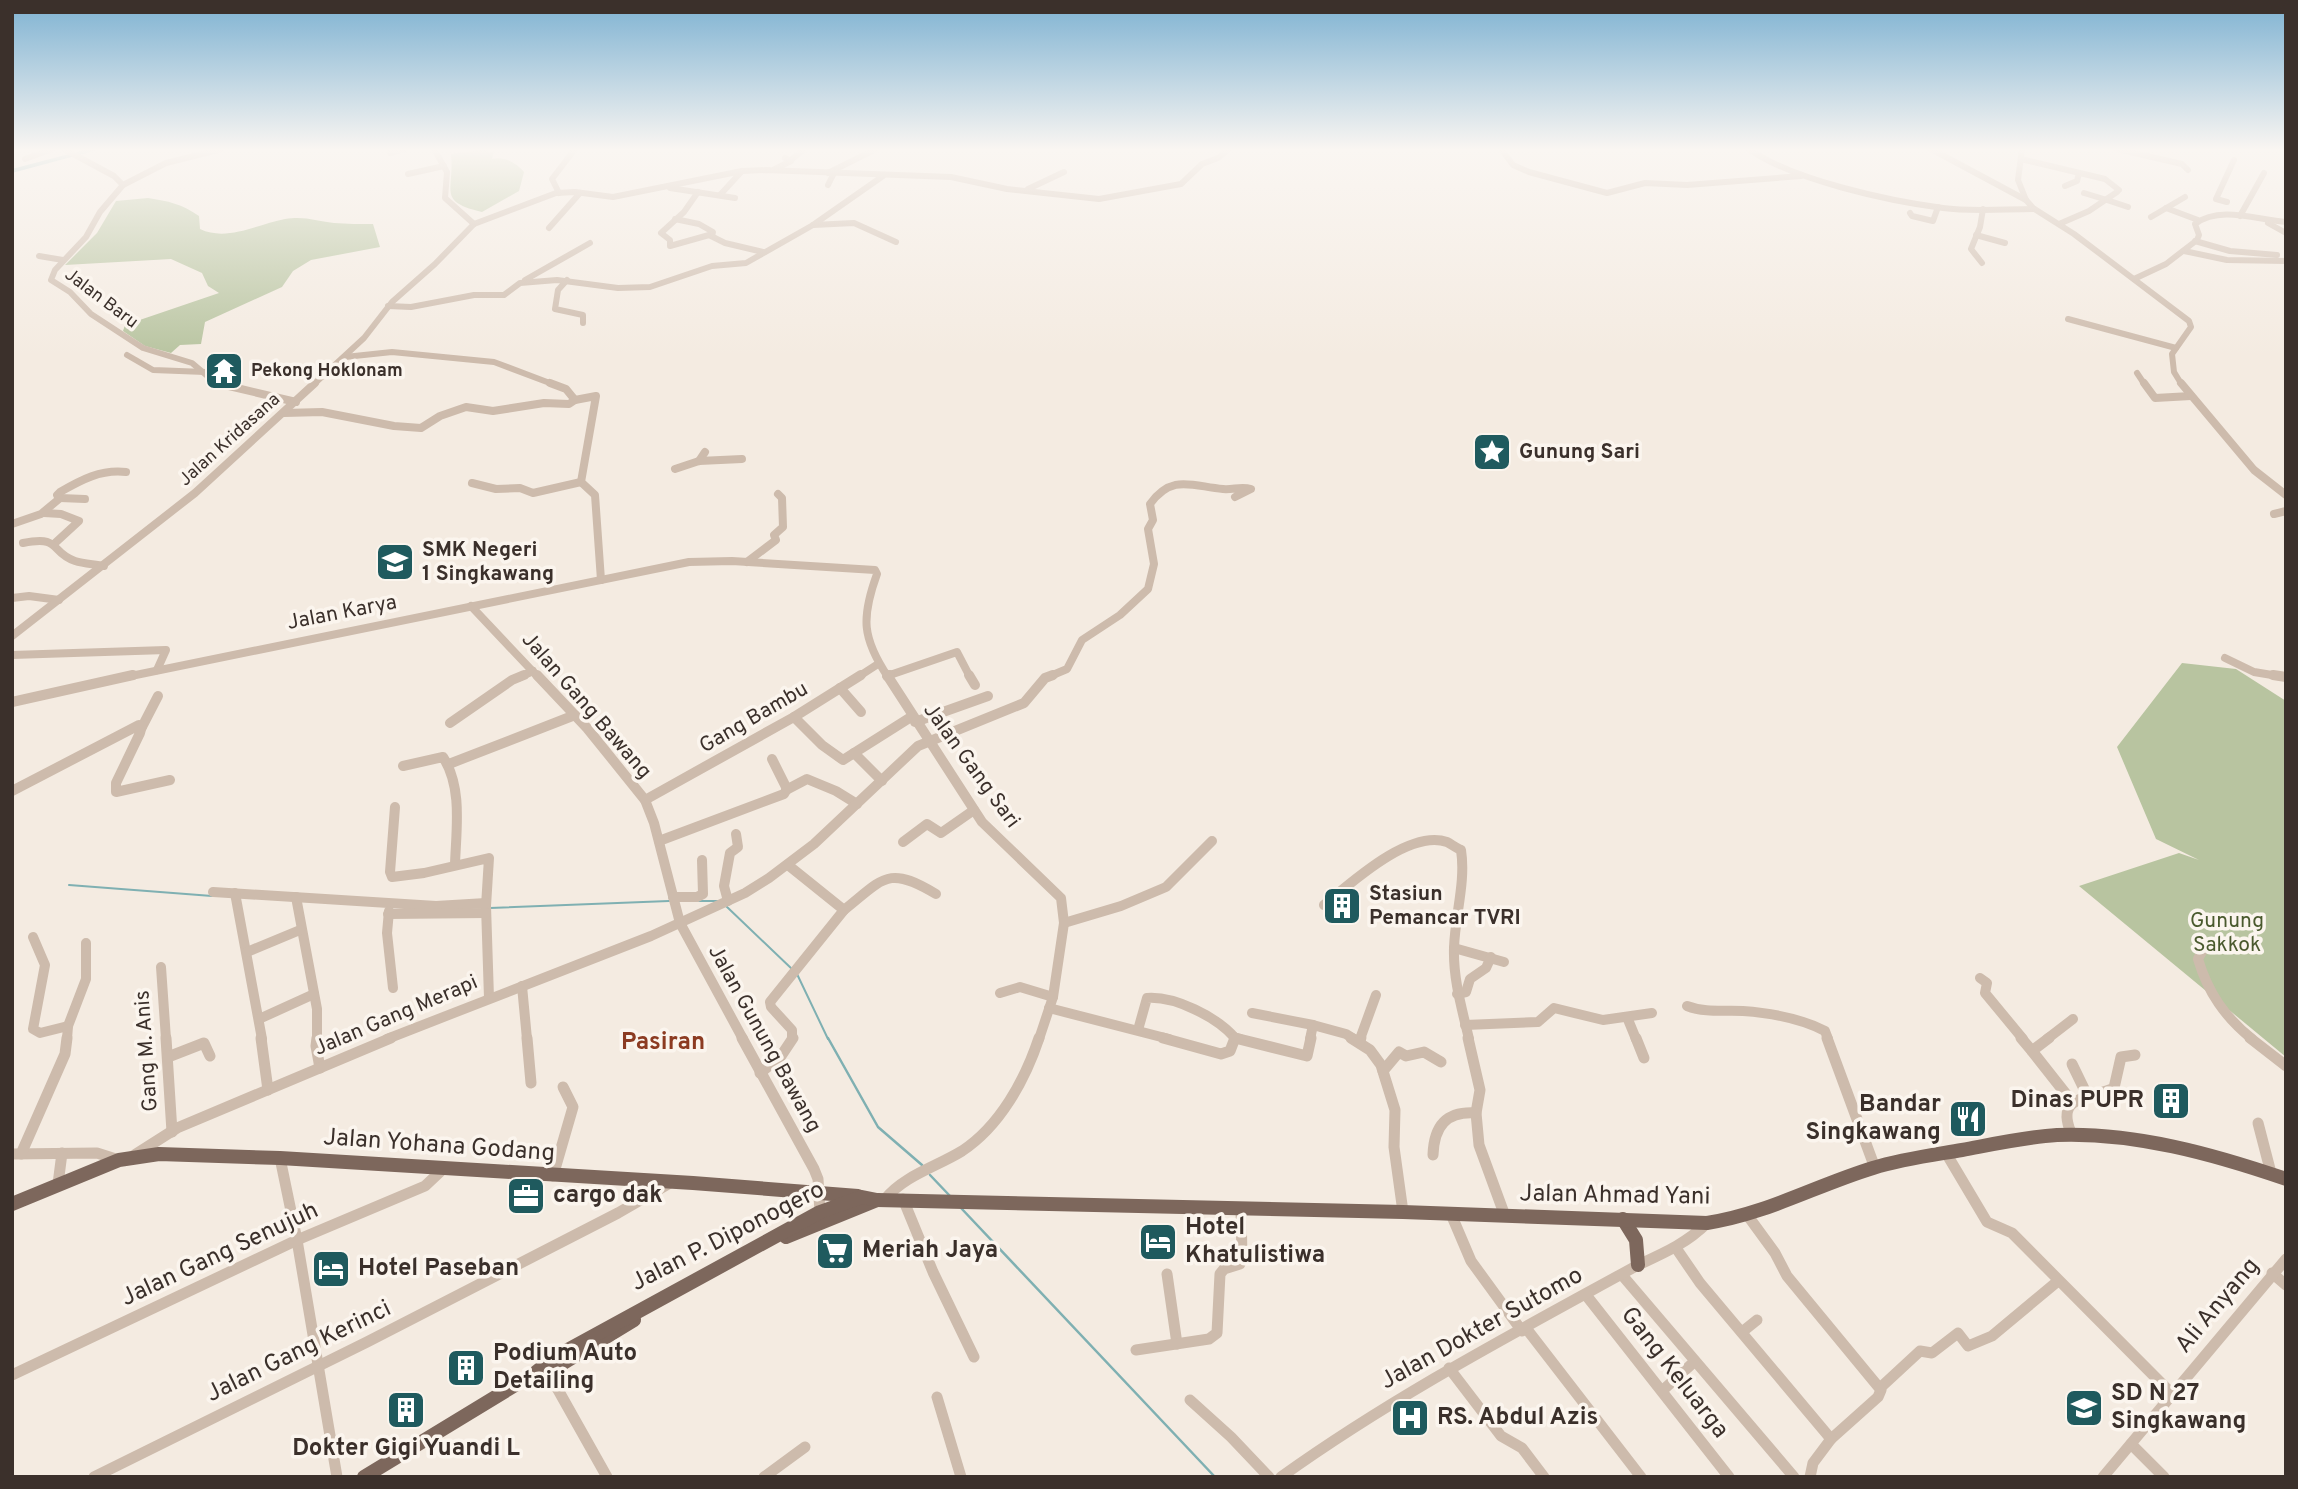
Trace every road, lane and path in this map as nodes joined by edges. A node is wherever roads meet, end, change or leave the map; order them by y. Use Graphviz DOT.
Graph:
graph roads {
  1 [pos="96,218"];
  2 [pos="468,218"];
  3 [pos="487,218"];
  4 [pos="557,218"];
  5 [pos="822,218"];
  6 [pos="1982,218"];
  7 [pos="2050,218"];
  8 [pos="2069,218"];
  9 [pos="2194,218"];
  10 [pos="2202,218"];
  11 [pos="2256,218"];
  12 [pos="676,219"];
  13 [pos="2198,220"];
  14 [pos="2264,220"];
  15 [pos="2286,222"];
  16 [pos="474,224"];
  17 [pos="2059,224"];
  18 [pos="813,225"];
  19 [pos="549,228"];
  20 [pos="2286,233"];
  21 [pos="1976,235"];
  22 [pos="712,236"];
  23 [pos="896,242"];
  24 [pos="2195,242"];
  25 [pos="590,243"];
  26 [pos="2006,243"];
  27 [pos="2183,251"];
  28 [pos="763,252"];
  29 [pos="39,256"];
  30 [pos="2286,259"];
  31 [pos="63,260"];
  32 [pos="1982,263"];
  33 [pos="2134,279"];
  34 [pos="567,280"];
  35 [pos="520,283"];
  36 [pos="388,306"];
  37 [pos="2068,319"];
  38 [pos="583,323"];
  39 [pos="2176,348"];
  40 [pos="127,355"];
  41 [pos="345,357"];
  42 [pos="205,372"];
  43 [pos="2137,373"];
  44 [pos="2191,396"];
  45 [pos="575,400"];
  46 [pos="296,402"];
  47 [pos="284,413"];
  48 [pos="705,452"];
  49 [pos="742,459"];
  50 [pos="699,461"];
  51 [pos="675,469"];
  52 [pos="126,472"];
  53 [pos="581,482"];
  54 [pos="472,483"];
  55 [pos="778,494"];
  56 [pos="2286,495"];
  57 [pos="1235,497"];
  58 [pos="60,498"];
  59 [pos="85,499"];
  60 [pos="2286,512"];
  61 [pos="43,513"];
  62 [pos="2274,514"];
  63 [pos="12,524"];
  64 [pos="23,543"];
  65 [pos="54,544"];
  66 [pos="747,562"];
  67 [pos="104,566"];
  68 [pos="805,566"];
  69 [pos="601,580"];
  70 [pos="12,598"];
  71 [pos="59,600"];
  72 [pos="471,606"];
  73 [pos="12,636"];
  74 [pos="12,655"];
  75 [pos="2225,658"];
  76 [pos="878,664"];
  77 [pos="157,670"];
  78 [pos="533,671"];
  79 [pos="887,676"];
  80 [pos="2286,677"];
  81 [pos="975,685"];
  82 [pos="840,688"];
  83 [pos="158,696"];
  84 [pos="988,696"];
  85 [pos="12,702"];
  86 [pos="861,712"];
  87 [pos="575,715"];
  88 [pos="794,717"];
  89 [pos="913,719"];
  90 [pos="450,723"];
  91 [pos="142,727"];
  92 [pos="928,740"];
  93 [pos="854,752"];
  94 [pos="772,759"];
  95 [pos="449,764"];
  96 [pos="403,766"];
  97 [pos="170,780"];
  98 [pos="881,781"];
  99 [pos="786,790"];
  100 [pos="12,791"];
  101 [pos="645,800"];
  102 [pos="857,804"];
  103 [pos="395,807"];
  104 [pos="974,810"];
  105 [pos="736,834"];
  106 [pos="659,841"];
  107 [pos="1212,841"];
  108 [pos="903,842"];
  109 [pos="702,860"];
  110 [pos="455,865"];
  111 [pos="788,865"];
  112 [pos="214,892"];
  113 [pos="936,894"];
  114 [pos="236,896"];
  115 [pos="296,900"];
  116 [pos="673,900"];
  117 [pos="723,903"];
  118 [pos="1324,905"];
  119 [pos="390,908"];
  120 [pos="486,908"];
  121 [pos="844,910"];
  122 [pos="680,923"];
  123 [pos="1064,923"];
  124 [pos="300,930"];
  125 [pos="33,937"];
  126 [pos="86,943"];
  127 [pos="1454,948"];
  128 [pos="2204,948"];
  129 [pos="247,952"];
  130 [pos="1491,957"];
  131 [pos="1504,962"];
  132 [pos="161,967"];
  133 [pos="1980,978"];
  134 [pos="522,986"];
  135 [pos="393,988"];
  136 [pos="1000,993"];
  137 [pos="314,994"];
  138 [pos="1457,994"];
  139 [pos="1376,995"];
  140 [pos="489,998"];
  141 [pos="1051,1003"];
  142 [pos="1687,1006"];
  143 [pos="1252,1013"];
  144 [pos="1652,1013"];
  145 [pos="1627,1017"];
  146 [pos="260,1019"];
  147 [pos="2073,1019"];
  148 [pos="1313,1025"];
  149 [pos="68,1026"];
  150 [pos="1465,1026"];
  151 [pos="1138,1030"];
  152 [pos="1235,1038"];
  153 [pos="1359,1042"];
  154 [pos="2032,1051"];
  155 [pos="2135,1055"];
  156 [pos="168,1056"];
  157 [pos="210,1056"];
  158 [pos="1644,1058"];
  159 [pos="1441,1062"];
  160 [pos="2072,1063"];
  161 [pos="2286,1066"];
  162 [pos="320,1068"];
  163 [pos="1383,1071"];
  164 [pos="760,1073"];
  165 [pos="531,1083"];
  166 [pos="563,1087"];
  167 [pos="268,1090"];
  168 [pos="2088,1097"];
  169 [pos="2073,1103"];
  170 [pos="1476,1113"];
  171 [pos="2258,1124"];
  172 [pos="172,1132"];
  173 [pos="2072,1135"];
  174 [pos="62,1153"];
  175 [pos="1946,1153"];
  176 [pos="17,1154"];
  177 [pos="1433,1155"];
  178 [pos="133,1156"];
  179 [pos="280,1158"];
  180 [pos="119,1160"];
  181 [pos="1875,1168"];
  182 [pos="442,1170"];
  183 [pos="2271,1173"];
  184 [pos="553,1176"];
  185 [pos="2286,1179"];
  186 [pos="670,1182"];
  187 [pos="58,1184"];
  188 [pos="820,1191"];
  189 [pos="903,1199"];
  190 [pos="873,1200"];
  191 [pos="12,1204"];
  192 [pos="1241,1210"];
  193 [pos="820,1212"];
  194 [pos="1403,1213"];
  195 [pos="1451,1214"];
  196 [pos="1505,1216"];
  197 [pos="1748,1216"];
  198 [pos="1623,1219"];
  199 [pos="1707,1223"];
  200 [pos="297,1240"];
  201 [pos="764,1244"];
  202 [pos="1676,1248"];
  203 [pos="2286,1259"];
  204 [pos="1638,1265"];
  205 [pos="2272,1273"];
  206 [pos="1167,1274"];
  207 [pos="1622,1275"];
  208 [pos="2058,1281"];
  209 [pos="2286,1285"];
  210 [pos="1586,1295"];
  211 [pos="1757,1320"];
  212 [pos="1524,1329"];
  213 [pos="1742,1332"];
  214 [pos="1177,1344"];
  215 [pos="1136,1350"];
  216 [pos="974,1357"];
  217 [pos="1694,1362"];
  218 [pos="318,1368"];
  219 [pos="1449,1368"];
  220 [pos="548,1372"];
  221 [pos="12,1375"];
  222 [pos="1880,1388"];
  223 [pos="1663,1390"];
  224 [pos="2172,1394"];
  225 [pos="937,1397"];
  226 [pos="1190,1400"];
  227 [pos="1831,1439"];
  228 [pos="2130,1444"];
  229 [pos="805,1447"];
  230 [pos="1289,1475"];
  231 [pos="94,1477"];
  232 [pos="337,1477"];
  233 [pos="364,1477"];
  234 [pos="375,1477"];
  235 [pos="607,1477"];
  236 [pos="764,1477"];
  237 [pos="961,1477"];
  238 [pos="1269,1477"];
  239 [pos="1544,1477"];
  240 [pos="1641,1477"];
  241 [pos="1728,1477"];
  242 [pos="1794,1477"];
  243 [pos="1810,1477"];
  244 [pos="2103,1477"];
  245 [pos="2164,1477"];
  1 -- 31 [label="street, Jalan Baru"];
  2 -- 16 [label="street"];
  3 -- 16 [label="street"];
  4 -- 19 [label="street"];
  5 -- 18 [label="street"];
  6 -- 21 [label="street"];
  7 -- 17 [label="street"];
  8 -- 17 [label="street"];
  9 -- 13 [label="street"];
  10 -- 13 [label="street"];
  11 -- 14 [label="street"];
  12 -- 22 [label="street"];
  12 -- 22 [label="street"];
  13 -- 24 [label="street"];
  14 -- 15 [label="street"];
  14 -- 20 [label="street"];
  16 -- 36 [label="street, Jalan Kridasana"];
  17 -- 33 [label="street"];
  18 -- 23 [label="street"];
  18 -- 28 [label="street"];
  21 -- 26 [label="street"];
  21 -- 32 [label="street"];
  22 -- 28 [label="street"];
  24 -- 27 [label="street"];
  24 -- 30 [label="street"];
  25 -- 35 [label="street"];
  27 -- 30 [label="street"];
  27 -- 33 [label="street"];
  28 -- 34 [label="street"];
  29 -- 31 [label="street"];
  31 -- 42 [label="street, Jalan Baru"];
  33 -- 39 [label="street"];
  34 -- 35 [label="street"];
  34 -- 38 [label="street"];
  35 -- 36 [label="street"];
  36 -- 41 [label="street, Jalan Kridasana"];
  37 -- 39 [label="street"];
  39 -- 44 [label="street"];
  40 -- 42 [label="street"];
  41 -- 45 [label="street"];
  41 -- 46 [label="street, Jalan Kridasana"];
  42 -- 46 [label="street, Jalan Baru"];
  43 -- 44 [label="street"];
  44 -- 56 [label="street"];
  45 -- 47 [label="street"];
  45 -- 53 [label="street"];
  46 -- 47 [label="street, Jalan Kridasana"];
  47 -- 67 [label="street, Jalan Kridasana"];
  48 -- 50 [label="street"];
  49 -- 50 [label="street"];
  50 -- 51 [label="street"];
  52 -- 58 [label="street"];
  53 -- 54 [label="street"];
  53 -- 69 [label="street"];
  55 -- 66 [label="street"];
  57 -- 92 [label="street"];
  58 -- 59 [label="street"];
  58 -- 61 [label="street"];
  60 -- 62 [label="street"];
  61 -- 63 [label="street"];
  61 -- 65 [label="street"];
  64 -- 65 [label="street"];
  65 -- 67 [label="street"];
  66 -- 68 [label="street, Jalan Karya"];
  66 -- 69 [label="street, Jalan Karya"];
  67 -- 71 [label="street, Jalan Kridasana"];
  68 -- 76 [label="street, Jalan Gang Sari"];
  69 -- 72 [label="street, Jalan Karya"];
  70 -- 71 [label="street"];
  71 -- 73 [label="street, Jalan Kridasana"];
  72 -- 77 [label="street, Jalan Karya"];
  72 -- 78 [label="street, Jalan Gang Bawang"];
  74 -- 77 [label="street"];
  75 -- 80 [label="street"];
  76 -- 79 [label="street, Jalan Gang Sari"];
  76 -- 82 [label="street, Gang Bambu"];
  77 -- 85 [label="street, Jalan Karya"];
  78 -- 87 [label="street, Jalan Gang Bawang"];
  78 -- 90 [label="street"];
  79 -- 81 [label="street"];
  79 -- 89 [label="street, Jalan Gang Sari"];
  82 -- 86 [label="street"];
  82 -- 88 [label="street, Gang Bambu"];
  83 -- 91 [label="street"];
  84 -- 89 [label="street"];
  87 -- 95 [label="street"];
  87 -- 101 [label="street, Jalan Gang Bawang"];
  88 -- 93 [label="street"];
  88 -- 101 [label="street, Gang Bambu"];
  89 -- 92 [label="street, Jalan Gang Sari"];
  89 -- 93 [label="street"];
  91 -- 97 [label="street"];
  91 -- 100 [label="street"];
  92 -- 98 [label="street"];
  92 -- 104 [label="street, Jalan Gang Sari"];
  93 -- 98 [label="street"];
  94 -- 99 [label="street"];
  95 -- 96 [label="street"];
  95 -- 110 [label="street"];
  98 -- 102 [label="street"];
  99 -- 102 [label="street"];
  99 -- 106 [label="street"];
  101 -- 106 [label="street, Jalan Gang Bawang"];
  102 -- 111 [label="street"];
  103 -- 110 [label="street"];
  104 -- 108 [label="street"];
  104 -- 123 [label="street, Jalan Gang Sari"];
  105 -- 117 [label="street"];
  106 -- 116 [label="street, Jalan Gang Bawang"];
  107 -- 123 [label="street"];
  109 -- 116 [label="street"];
  110 -- 120 [label="street"];
  111 -- 117 [label="street"];
  111 -- 121 [label="street"];
  112 -- 114 [label="street"];
  113 -- 121 [label="street"];
  114 -- 115 [label="street"];
  114 -- 129 [label="street"];
  115 -- 119 [label="street"];
  115 -- 124 [label="street"];
  116 -- 122 [label="street, Jalan Gunung Bawang"];
  117 -- 122 [label="street, Jalan Gang Merapi"];
  118 -- 127 [label="street"];
  119 -- 120 [label="street"];
  119 -- 135 [label="street"];
  120 -- 140 [label="street"];
  121 -- 164 [label="street"];
  122 -- 134 [label="street, Jalan Gang Merapi"];
  122 -- 164 [label="street, Jalan Gunung Bawang"];
  123 -- 141 [label="street, Jalan Gang Sari"];
  124 -- 129 [label="street"];
  124 -- 137 [label="street"];
  125 -- 149 [label="street"];
  126 -- 149 [label="street"];
  127 -- 130 [label="street"];
  127 -- 138 [label="street"];
  128 -- 161 [label="street"];
  129 -- 146 [label="street"];
  130 -- 131 [label="street"];
  130 -- 138 [label="street"];
  132 -- 156 [label="street, Gang M. Anis"];
  133 -- 154 [label="street"];
  134 -- 140 [label="street, Jalan Gang Merapi"];
  134 -- 165 [label="street"];
  136 -- 141 [label="street"];
  137 -- 146 [label="street"];
  137 -- 162 [label="street"];
  138 -- 150 [label="street"];
  139 -- 153 [label="street"];
  140 -- 162 [label="street, Jalan Gang Merapi"];
  141 -- 151 [label="street"];
  141 -- 190 [label="street, Jalan Gang Sari"];
  142 -- 181 [label="street"];
  143 -- 148 [label="street"];
  144 -- 145 [label="street"];
  145 -- 150 [label="street"];
  145 -- 158 [label="street"];
  146 -- 167 [label="street"];
  147 -- 154 [label="street"];
  148 -- 152 [label="street"];
  148 -- 153 [label="street"];
  149 -- 176 [label="street"];
  150 -- 170 [label="street"];
  151 -- 152 [label="street"];
  151 -- 152 [label="street"];
  153 -- 163 [label="street"];
  154 -- 169 [label="street"];
  155 -- 168 [label="street"];
  156 -- 157 [label="street"];
  156 -- 172 [label="street, Gang M. Anis"];
  159 -- 163 [label="street"];
  160 -- 168 [label="street"];
  162 -- 167 [label="street, Jalan Gang Merapi"];
  163 -- 194 [label="street"];
  164 -- 188 [label="street, Jalan Gunung Bawang"];
  166 -- 184 [label="street"];
  167 -- 172 [label="street, Jalan Gang Merapi"];
  168 -- 169 [label="street"];
  169 -- 173 [label="street"];
  170 -- 177 [label="street"];
  170 -- 196 [label="street"];
  171 -- 183 [label="street"];
  172 -- 178 [label="street, Jalan Gang Merapi"];
  173 -- 175 [label="main road, Jalan Ahmad Yani"];
  173 -- 183 [label="main road, Jalan Ahmad Yani"];
  174 -- 176 [label="street"];
  174 -- 180 [label="street"];
  174 -- 187 [label="street"];
  175 -- 181 [label="main road, Jalan Ahmad Yani"];
  175 -- 208 [label="street"];
  178 -- 179 [label="main road, Jalan Yohana Godang"];
  178 -- 180 [label="main road, Jalan Yohana Godang"];
  179 -- 182 [label="main road, Jalan Yohana Godang"];
  179 -- 200 [label="street"];
  180 -- 187 [label="main road, Jalan Yohana Godang"];
  181 -- 197 [label="main road, Jalan Ahmad Yani"];
  182 -- 184 [label="main road, Jalan Yohana Godang"];
  182 -- 200 [label="street, Jalan Gang Senujuh"];
  183 -- 185 [label="main road, Jalan Ahmad Yani"];
  184 -- 186 [label="main road, Jalan Yohana Godang"];
  186 -- 188 [label="main road, Jalan Yohana Godang"];
  186 -- 218 [label="street, Jalan Gang Kerinci"];
  187 -- 191 [label="main road, Jalan Yohana Godang"];
  188 -- 190 [label="main road, Jalan Yohana Godang"];
  188 -- 193 [label="street"];
  189 -- 190 [label="main road, Jalan Ahmad Yani"];
  189 -- 192 [label="main road, Jalan Ahmad Yani"];
  189 -- 216 [label="street"];
  190 -- 193 [label="main road, Jalan P. Diponogero"];
  190 -- 201 [label="main road, Jalan P. Diponogero"];
  192 -- 194 [label="main road, Jalan Ahmad Yani"];
  192 -- 214 [label="street"];
  193 -- 201 [label="main road, Jalan P. Diponogero"];
  194 -- 195 [label="main road, Jalan Ahmad Yani"];
  195 -- 196 [label="main road, Jalan Ahmad Yani"];
  195 -- 212 [label="street"];
  196 -- 198 [label="main road, Jalan Ahmad Yani"];
  197 -- 199 [label="main road, Jalan Ahmad Yani"];
  197 -- 222 [label="street"];
  198 -- 199 [label="main road, Jalan Ahmad Yani"];
  198 -- 204 [label="main road"];
  199 -- 202 [label="street, Jalan Dokter Sutomo"];
  200 -- 218 [label="street"];
  200 -- 221 [label="street, Jalan Gang Senujuh"];
  201 -- 220 [label="main road, Jalan P. Diponogero"];
  201 -- 233 [label="main road, Jalan P. Diponogero"];
  202 -- 204 [label="street, Jalan Dokter Sutomo"];
  202 -- 213 [label="street"];
  203 -- 205 [label="street, Ali Anyang"];
  204 -- 207 [label="street, Jalan Dokter Sutomo"];
  205 -- 209 [label="street"];
  205 -- 224 [label="street, Ali Anyang"];
  206 -- 214 [label="street"];
  207 -- 210 [label="street, Jalan Dokter Sutomo"];
  207 -- 217 [label="street"];
  208 -- 222 [label="street"];
  208 -- 224 [label="street"];
  210 -- 212 [label="street, Jalan Dokter Sutomo"];
  210 -- 223 [label="street, Gang Keluarga"];
  211 -- 213 [label="street"];
  212 -- 219 [label="street, Jalan Dokter Sutomo"];
  212 -- 240 [label="street"];
  213 -- 227 [label="street"];
  214 -- 215 [label="street"];
  217 -- 223 [label="street"];
  217 -- 242 [label="street"];
  218 -- 231 [label="street, Jalan Gang Kerinci"];
  218 -- 232 [label="street"];
  219 -- 230 [label="street, Jalan Dokter Sutomo"];
  219 -- 239 [label="street"];
  220 -- 234 [label="main road, Jalan P. Diponogero"];
  220 -- 235 [label="street"];
  222 -- 227 [label="street"];
  223 -- 241 [label="street, Gang Keluarga"];
  224 -- 228 [label="street, Ali Anyang"];
  225 -- 237 [label="street"];
  226 -- 238 [label="street"];
  227 -- 243 [label="street"];
  228 -- 244 [label="street, Ali Anyang"];
  228 -- 245 [label="street"];
  229 -- 236 [label="street"];
}
